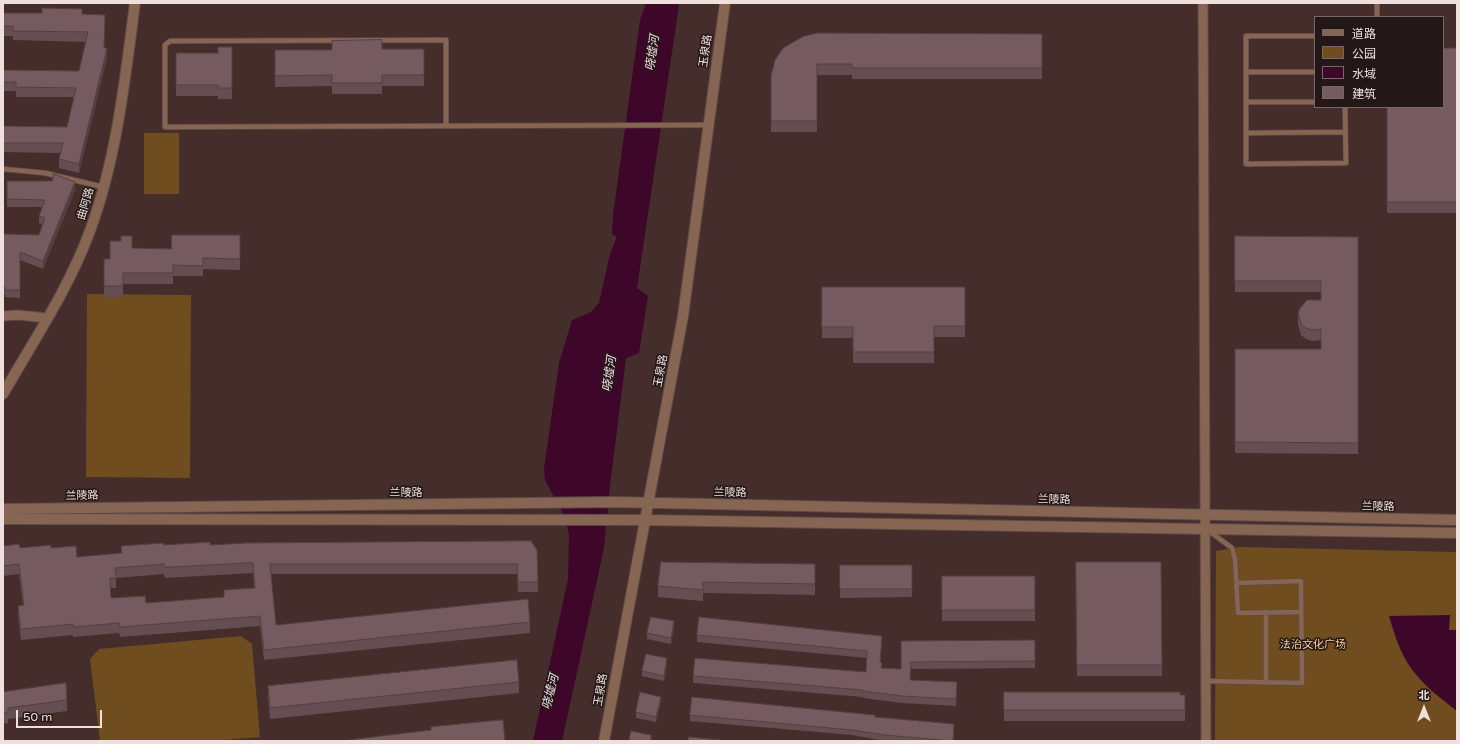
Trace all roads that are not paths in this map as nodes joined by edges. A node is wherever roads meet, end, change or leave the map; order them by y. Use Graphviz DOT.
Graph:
graph roads {
  1 [pos="135,3"];
  2 [pos="725,3"];
  3 [pos="1203,3"];
  4 [pos="1377,3"];
  5 [pos="1377,16"];
  6 [pos="1314,36"];
  7 [pos="1246,72"];
  8 [pos="1314,72"];
  9 [pos="1246,102"];
  10 [pos="1314,102"];
  11 [pos="1345,108"];
  12 [pos="708,125"];
  13 [pos="446,126"];
  14 [pos="1346,132"];
  15 [pos="1246,133"];
  16 [pos="3,169"];
  17 [pos="104,188"];
  18 [pos="3,316"];
  19 [pos="47,318"];
  20 [pos="3,394"];
  21 [pos="648,503"];
  22 [pos="3,509"];
  23 [pos="1204,515"];
  24 [pos="3,519"];
  25 [pos="645,520"];
  26 [pos="1457,520"];
  27 [pos="1204,528"];
  28 [pos="1457,533"];
  29 [pos="1237,583"];
  30 [pos="1266,612"];
  31 [pos="1302,612"];
  32 [pos="1207,681"];
  33 [pos="1266,682"];
  34 [pos="604,741"];
  35 [pos="1206,741"];
  1 -- 17 [label="street, 曲阿路"];
  2 -- 12 [label="street, 玉泉路"];
  3 -- 23 [label="street"];
  4 -- 5 [label="lane"];
  6 -- 7 [label="lane"];
  7 -- 8 [label="lane"];
  7 -- 9 [label="lane"];
  9 -- 10 [label="lane"];
  9 -- 15 [label="lane"];
  11 -- 14 [label="lane"];
  12 -- 13 [label="lane"];
  12 -- 21 [label="street, 玉泉路"];
  13 -- 13 [label="lane"];
  14 -- 15 [label="lane"];
  14 -- 15 [label="lane"];
  16 -- 17 [label="lane"];
  17 -- 19 [label="street, 曲阿路"];
  18 -- 19 [label="street"];
  19 -- 20 [label="street, 曲阿路"];
  21 -- 22 [label="street, 兰陵路"];
  21 -- 23 [label="street, 兰陵路"];
  21 -- 25 [label="street, 玉泉路"];
  23 -- 26 [label="street, 兰陵路"];
  23 -- 27 [label="street"];
  24 -- 25 [label="street, 兰陵路"];
  25 -- 27 [label="street, 兰陵路"];
  25 -- 34 [label="street, 玉泉路"];
  27 -- 28 [label="street, 兰陵路"];
  27 -- 29 [label="lane"];
  27 -- 32 [label="street"];
  29 -- 30 [label="lane"];
  29 -- 31 [label="lane"];
  30 -- 31 [label="lane"];
  30 -- 33 [label="lane"];
  31 -- 33 [label="lane"];
  32 -- 33 [label="lane"];
  32 -- 35 [label="street"];
}
